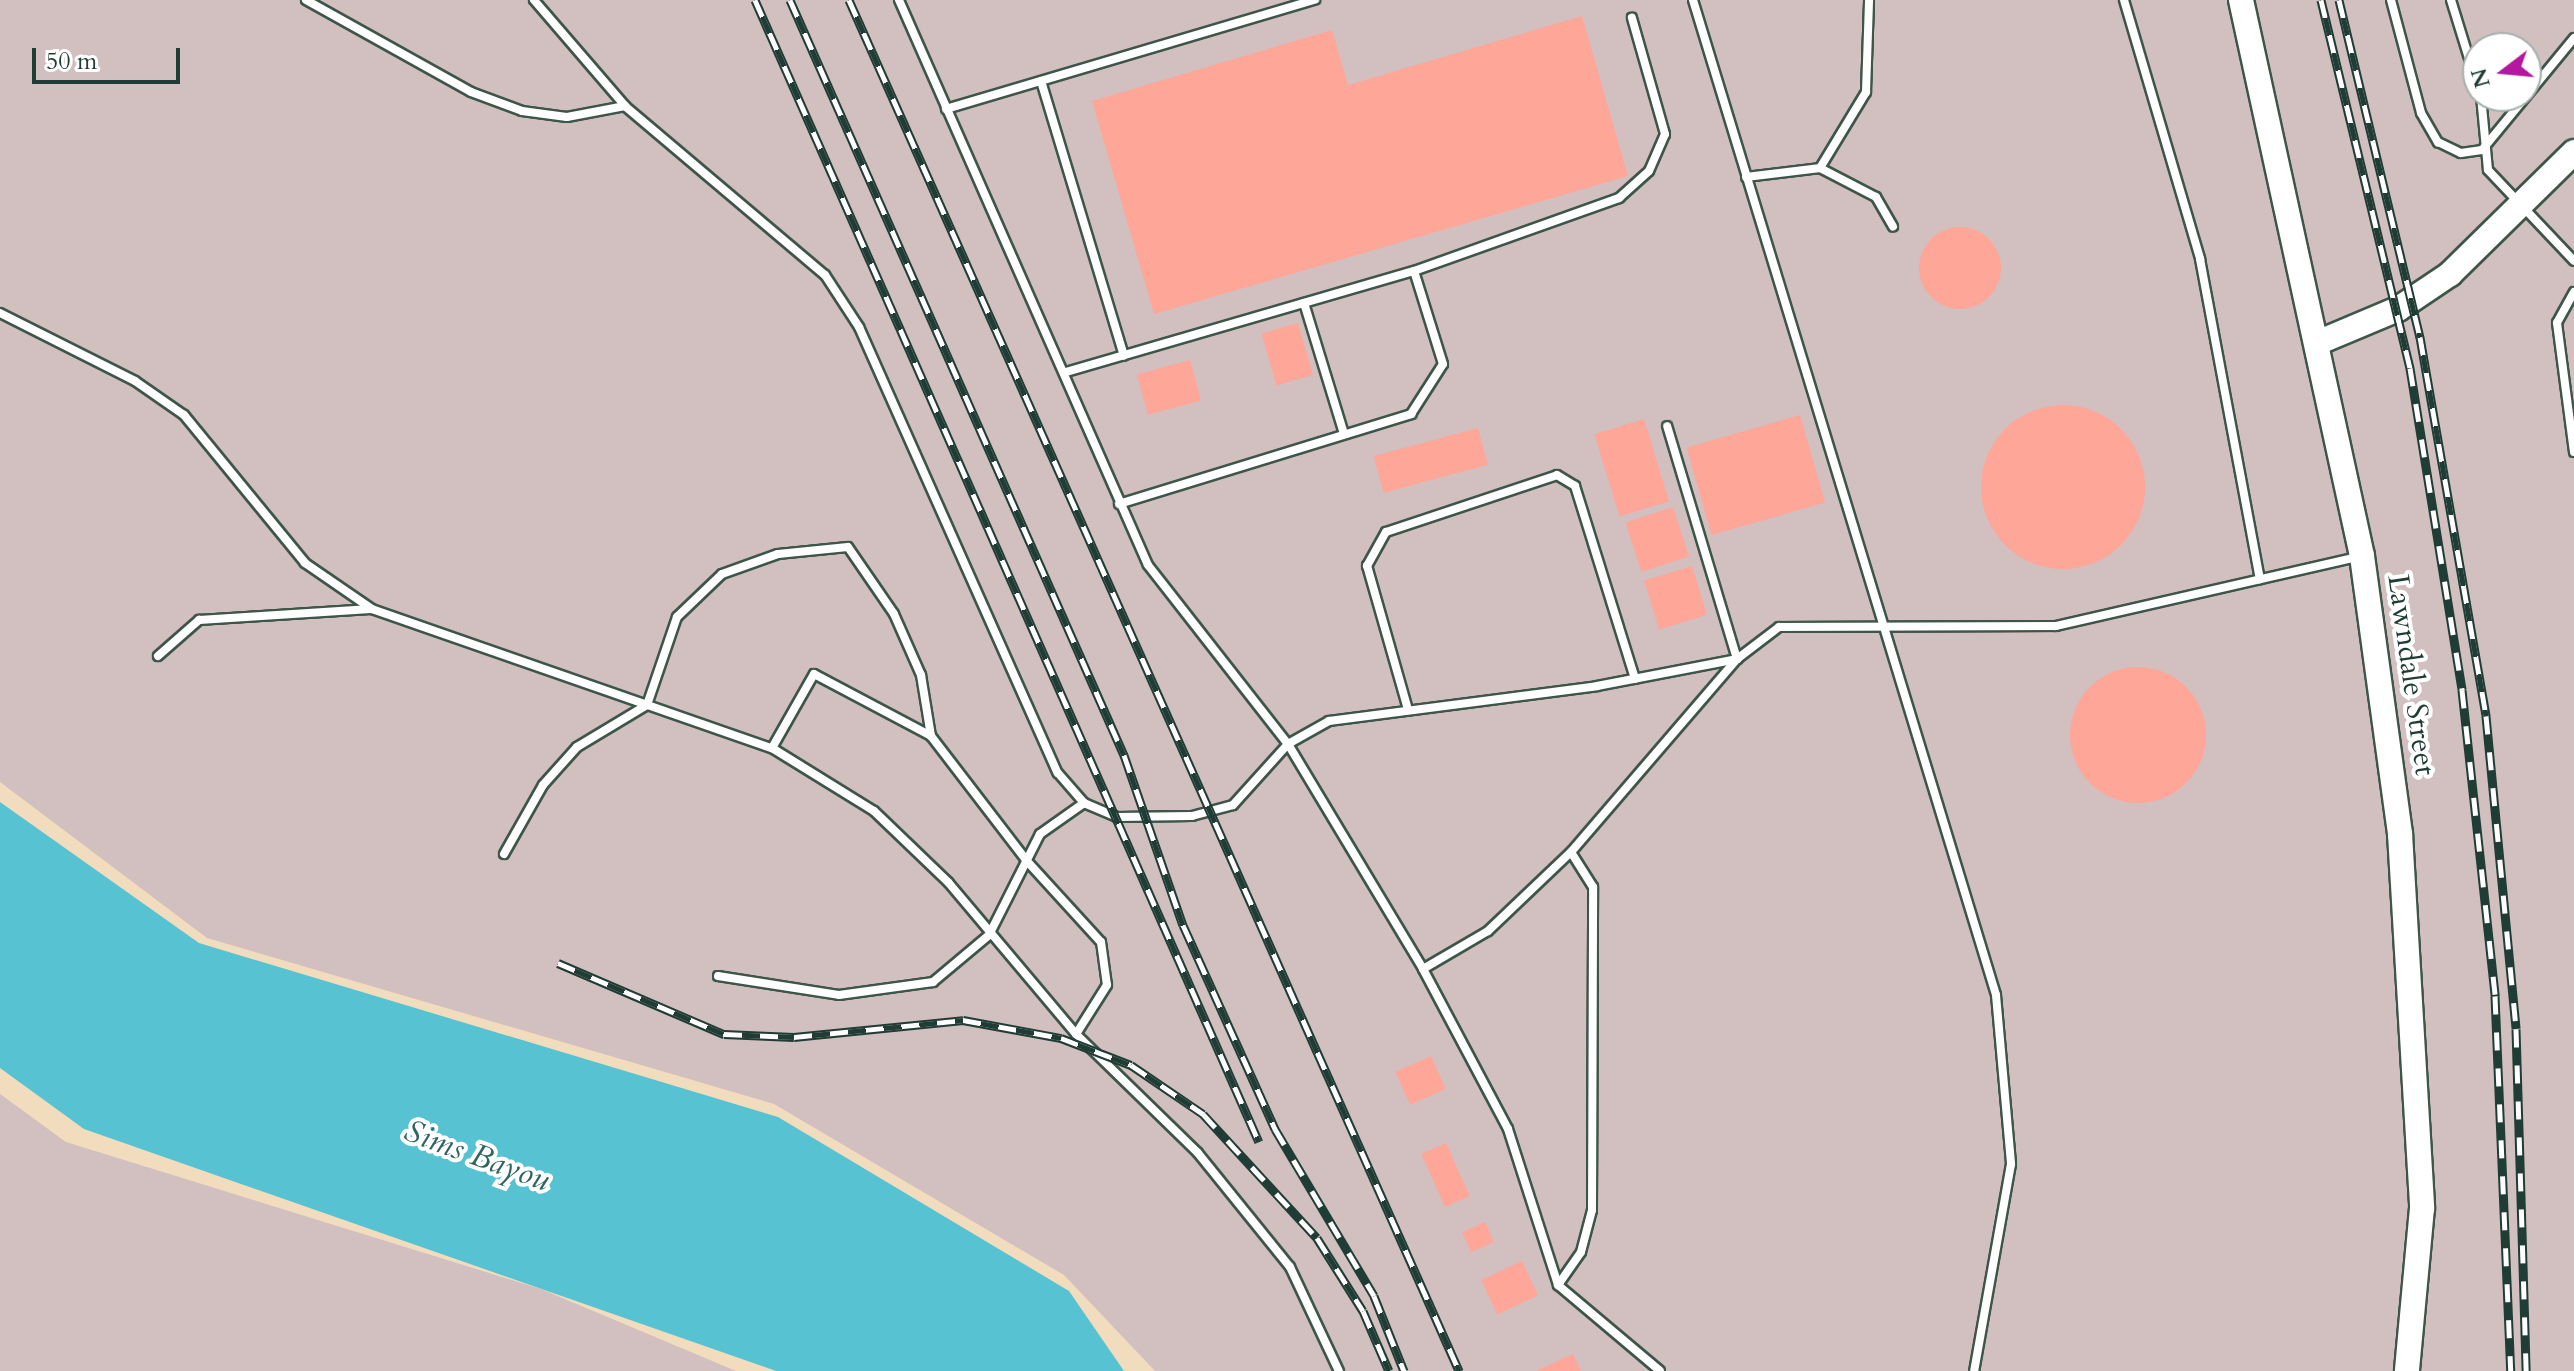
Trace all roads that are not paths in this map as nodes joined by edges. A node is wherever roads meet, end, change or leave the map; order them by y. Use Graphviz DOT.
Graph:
graph roads {
  1 [pos="306,0"];
  2 [pos="534,0"];
  3 [pos="899,0"];
  4 [pos="1315,0"];
  5 [pos="1693,0"];
  6 [pos="1869,0"];
  7 [pos="2124,0"];
  8 [pos="2241,0"];
  9 [pos="2391,0"];
  10 [pos="2451,0"];
  11 [pos="1632,18"];
  12 [pos="2462,36"];
  13 [pos="2574,38"];
  14 [pos="1041,81"];
  15 [pos="625,106"];
  16 [pos="946,109"];
  17 [pos="2481,112"];
  18 [pos="2482,150"];
  19 [pos="2574,152"];
  20 [pos="1820,168"];
  21 [pos="1746,177"];
  22 [pos="2524,206"];
  23 [pos="1893,227"];
  24 [pos="2574,261"];
  25 [pos="1414,271"];
  26 [pos="2574,292"];
  27 [pos="1304,303"];
  28 [pos="0,313"];
  29 [pos="2317,343"];
  30 [pos="1124,356"];
  31 [pos="1066,372"];
  32 [pos="1667,426"];
  33 [pos="1344,434"];
  34 [pos="2574,452"];
  35 [pos="1119,504"];
  36 [pos="2362,556"];
  37 [pos="2260,579"];
  38 [pos="372,609"];
  39 [pos="1877,622"];
  40 [pos="158,656"];
  41 [pos="1737,659"];
  42 [pos="1635,679"];
  43 [pos="647,705"];
  44 [pos="1407,706"];
  45 [pos="931,736"];
  46 [pos="1288,744"];
  47 [pos="772,748"];
  48 [pos="1084,803"];
  49 [pos="1571,852"];
  50 [pos="504,854"];
  51 [pos="1026,860"];
  52 [pos="989,935"];
  53 [pos="1423,969"];
  54 [pos="718,976"];
  55 [pos="1076,1034"];
  56 [pos="1558,1285"];
  57 [pos="1339,1371"];
  58 [pos="1660,1371"];
  59 [pos="1974,1371"];
  60 [pos="2407,1371"];
  1 -- 15 [label="lane"];
  2 -- 15 [label="lane"];
  3 -- 16 [label="lane"];
  4 -- 14 [label="lane"];
  5 -- 21 [label="lane"];
  6 -- 20 [label="lane"];
  7 -- 37 [label="lane"];
  8 -- 29 [label="main road, Lawndale Street"];
  9 -- 18 [label="lane"];
  10 -- 12 [label="lane"];
  11 -- 25 [label="lane"];
  13 -- 18 [label="lane"];
  14 -- 16 [label="lane"];
  14 -- 30 [label="lane"];
  15 -- 48 [label="lane"];
  16 -- 31 [label="lane"];
  17 -- 18 [label="lane"];
  18 -- 22 [label="lane"];
  19 -- 22 [label="main road"];
  20 -- 21 [label="lane"];
  20 -- 23 [label="lane"];
  21 -- 39 [label="lane"];
  22 -- 24 [label="lane"];
  22 -- 29 [label="main road"];
  25 -- 27 [label="lane"];
  25 -- 33 [label="lane"];
  26 -- 34 [label="lane"];
  27 -- 30 [label="lane"];
  27 -- 33 [label="lane"];
  28 -- 38 [label="lane"];
  29 -- 36 [label="main road, Lawndale Street"];
  30 -- 31 [label="lane"];
  31 -- 35 [label="lane"];
  32 -- 41 [label="lane"];
  33 -- 35 [label="lane"];
  35 -- 46 [label="lane"];
  36 -- 37 [label="lane"];
  36 -- 60 [label="main road, Lawndale Street"];
  37 -- 39 [label="lane"];
  38 -- 40 [label="lane"];
  38 -- 43 [label="lane"];
  39 -- 41 [label="lane"];
  39 -- 59 [label="lane"];
  41 -- 42 [label="lane"];
  41 -- 49 [label="lane"];
  42 -- 44 [label="lane"];
  42 -- 44 [label="lane"];
  43 -- 45 [label="lane"];
  43 -- 47 [label="lane"];
  43 -- 50 [label="lane"];
  44 -- 46 [label="lane"];
  45 -- 47 [label="lane"];
  45 -- 51 [label="lane"];
  46 -- 48 [label="lane"];
  46 -- 53 [label="lane"];
  47 -- 52 [label="lane"];
  48 -- 51 [label="lane"];
  49 -- 53 [label="lane"];
  49 -- 56 [label="lane"];
  51 -- 52 [label="lane"];
  51 -- 55 [label="lane"];
  52 -- 54 [label="lane"];
  52 -- 55 [label="lane"];
  53 -- 56 [label="lane"];
  55 -- 57 [label="lane"];
  56 -- 58 [label="lane"];
}
